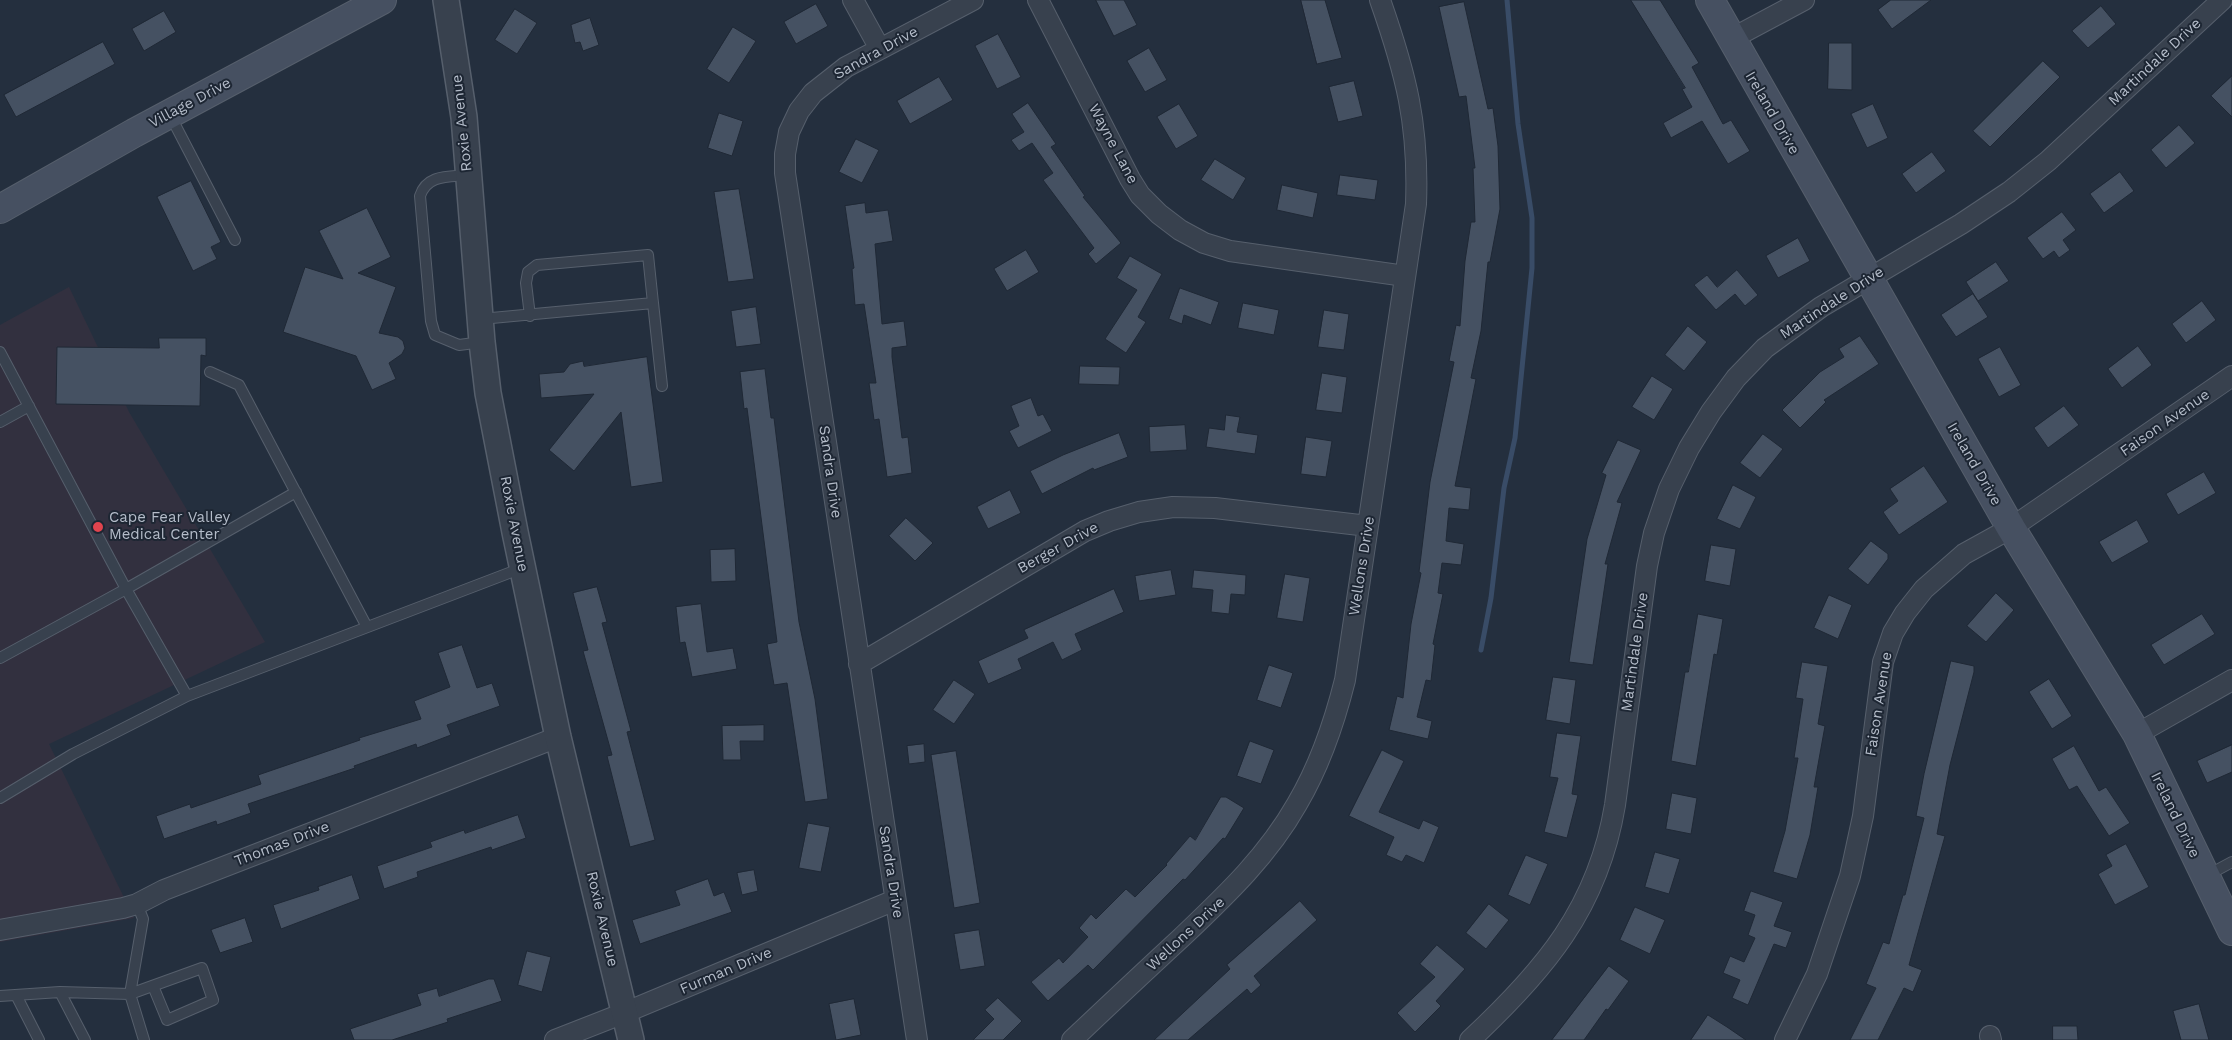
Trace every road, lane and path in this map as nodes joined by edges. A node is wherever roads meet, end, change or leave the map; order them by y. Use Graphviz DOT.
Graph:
graph roads {
  1 [pos="382,0"];
  2 [pos="446,0"];
  3 [pos="853,0"];
  4 [pos="973,0"];
  5 [pos="1038,0"];
  6 [pos="1380,0"];
  7 [pos="1710,0"];
  8 [pos="1804,0"];
  9 [pos="2222,0"];
  10 [pos="1731,39"];
  11 [pos="880,49"];
  12 [pos="169,114"];
  13 [pos="468,175"];
  14 [pos="0,209"];
  15 [pos="235,240"];
  16 [pos="1405,276"];
  17 [pos="1868,280"];
  18 [pos="653,303"];
  19 [pos="530,316"];
  20 [pos="481,331"];
  21 [pos="0,352"];
  22 [pos="210,372"];
  23 [pos="2232,376"];
  24 [pos="662,386"];
  25 [pos="29,406"];
  26 [pos="0,422"];
  27 [pos="296,492"];
  28 [pos="1368,526"];
  29 [pos="2011,528"];
  30 [pos="522,568"];
  31 [pos="126,589"];
  32 [pos="367,627"];
  33 [pos="0,658"];
  34 [pos="860,664"];
  35 [pos="2232,680"];
  36 [pos="187,696"];
  37 [pos="2137,734"];
  38 [pos="558,737"];
  39 [pos="0,798"];
  40 [pos="2232,862"];
  41 [pos="2205,876"];
  42 [pos="895,900"];
  43 [pos="137,904"];
  44 [pos="0,930"];
  45 [pos="2232,931"];
  46 [pos="153,986"];
  47 [pos="60,992"];
  48 [pos="130,994"];
  49 [pos="16,995"];
  50 [pos="0,996"];
  51 [pos="624,1014"];
  52 [pos="39,1040"];
  53 [pos="85,1040"];
  54 [pos="144,1040"];
  55 [pos="555,1040"];
  56 [pos="631,1040"];
  57 [pos="917,1040"];
  58 [pos="1072,1040"];
  59 [pos="1470,1040"];
  60 [pos="1785,1040"];
  1 -- 12 [label="main road, Village Drive"];
  2 -- 13 [label="street, Roxie Avenue"];
  3 -- 11 [label="street"];
  4 -- 11 [label="street, Sandra Drive"];
  5 -- 16 [label="street, Wayne Lane"];
  6 -- 16 [label="street, Wellons Drive"];
  7 -- 10 [label="main road, Ireland Drive"];
  8 -- 10 [label="street"];
  9 -- 17 [label="street, Martindale Drive"];
  10 -- 17 [label="main road, Ireland Drive"];
  11 -- 34 [label="street, Sandra Drive"];
  12 -- 14 [label="main road, Village Drive"];
  12 -- 15 [label="lane"];
  13 -- 20 [label="street, Roxie Avenue"];
  13 -- 20 [label="lane"];
  16 -- 28 [label="street, Wellons Drive"];
  17 -- 29 [label="main road, Ireland Drive"];
  17 -- 59 [label="street, Martindale Drive"];
  18 -- 19 [label="lane"];
  18 -- 19 [label="lane"];
  18 -- 24 [label="lane"];
  19 -- 20 [label="lane"];
  20 -- 30 [label="street, Roxie Avenue"];
  21 -- 25 [label="lane"];
  22 -- 27 [label="lane"];
  23 -- 29 [label="street, Faison Avenue"];
  25 -- 26 [label="lane"];
  25 -- 31 [label="lane"];
  27 -- 31 [label="lane"];
  27 -- 32 [label="lane"];
  28 -- 34 [label="street, Berger Drive"];
  28 -- 58 [label="street, Wellons Drive"];
  29 -- 37 [label="main road, Ireland Drive"];
  29 -- 60 [label="street, Faison Avenue"];
  30 -- 32 [label="lane"];
  30 -- 38 [label="street, Roxie Avenue"];
  31 -- 33 [label="lane"];
  31 -- 36 [label="lane"];
  32 -- 36 [label="lane"];
  34 -- 42 [label="street, Sandra Drive"];
  35 -- 37 [label="street"];
  36 -- 39 [label="lane"];
  37 -- 41 [label="main road, Ireland Drive"];
  38 -- 43 [label="street, Thomas Drive"];
  38 -- 51 [label="street, Roxie Avenue"];
  40 -- 41 [label="lane"];
  41 -- 45 [label="main road, Ireland Drive"];
  42 -- 51 [label="street, Furman Drive"];
  42 -- 57 [label="street, Sandra Drive"];
  43 -- 44 [label="street, Thomas Drive"];
  43 -- 48 [label="lane"];
  46 -- 46 [label="lane"];
  46 -- 48 [label="lane"];
  47 -- 48 [label="lane"];
  47 -- 49 [label="lane"];
  47 -- 53 [label="lane"];
  48 -- 54 [label="lane"];
  49 -- 50 [label="lane"];
  49 -- 52 [label="lane"];
  51 -- 55 [label="street, Furman Drive"];
  51 -- 56 [label="street, Roxie Avenue"];
}
